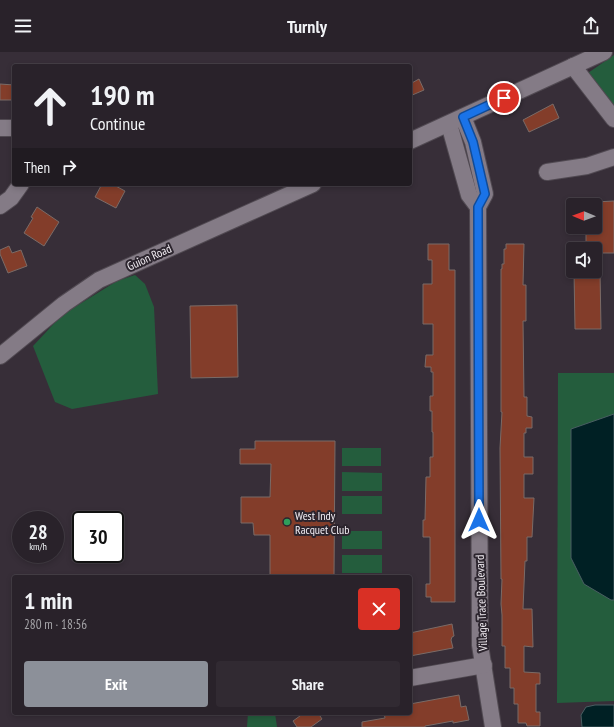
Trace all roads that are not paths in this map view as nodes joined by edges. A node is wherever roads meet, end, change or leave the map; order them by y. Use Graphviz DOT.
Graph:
graph roads {
  1 [pos="604,52"];
  2 [pos="573,66"];
  3 [pos="614,119"];
  4 [pos="456,120"];
  5 [pos="0,128"];
  6 [pos="12,128"];
  7 [pos="412,140"];
  8 [pos="614,157"];
  9 [pos="547,172"];
  10 [pos="20,186"];
  11 [pos="309,186"];
  12 [pos="0,206"];
  13 [pos="0,356"];
  14 [pos="484,665"];
  15 [pos="412,678"];
  16 [pos="493,727"];
  1 -- 2 [label="street"];
  2 -- 3 [label="street"];
  2 -- 4 [label="street"];
  4 -- 7 [label="street"];
  4 -- 14 [label="street, Village Trace Boulevard"];
  5 -- 6 [label="street"];
  8 -- 9 [label="street"];
  10 -- 12 [label="street"];
  11 -- 13 [label="street, Guion Road"];
  14 -- 15 [label="street"];
  14 -- 16 [label="street, Village Trace Boulevard"];
}
